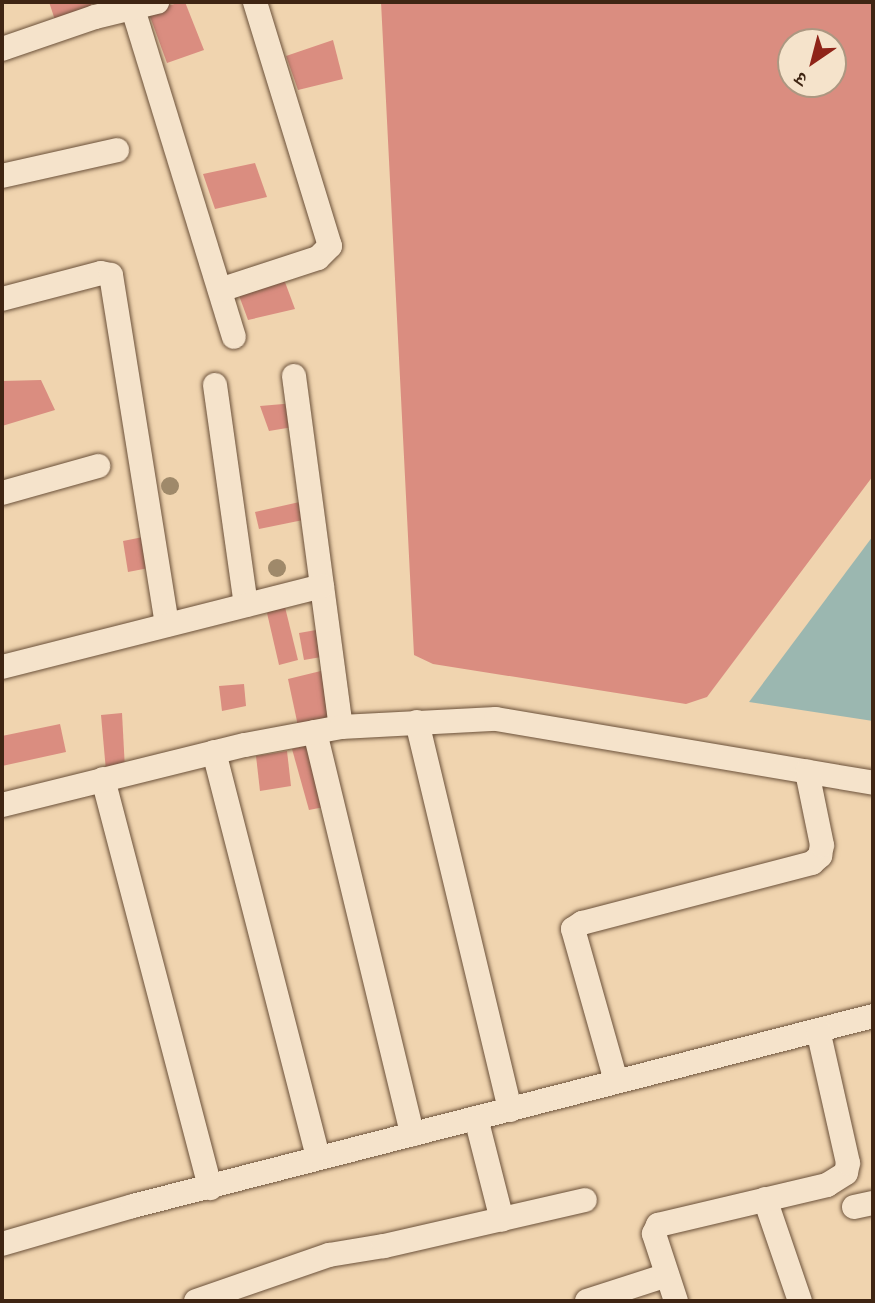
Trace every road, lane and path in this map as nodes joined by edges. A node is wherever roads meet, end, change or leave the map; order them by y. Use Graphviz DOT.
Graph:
graph roads {
  1 [pos="158,2"];
  2 [pos="255,2"];
  3 [pos="133,9"];
  4 [pos="2,49"];
  5 [pos="117,150"];
  6 [pos="2,176"];
  7 [pos="220,290"];
  8 [pos="2,299"];
  9 [pos="234,337"];
  10 [pos="294,376"];
  11 [pos="215,385"];
  12 [pos="97,466"];
  13 [pos="2,493"];
  14 [pos="322,586"];
  15 [pos="246,605"];
  16 [pos="167,625"];
  17 [pos="2,667"];
  18 [pos="417,722"];
  19 [pos="341,727"];
  20 [pos="315,732"];
  21 [pos="214,752"];
  22 [pos="807,772"];
  23 [pos="103,779"];
  24 [pos="873,783"];
  25 [pos="2,805"];
  26 [pos="873,1016"];
  27 [pos="818,1030"];
  28 [pos="616,1081"];
  29 [pos="510,1110"];
  30 [pos="476,1118"];
  31 [pos="412,1134"];
  32 [pos="318,1158"];
  33 [pos="210,1188"];
  34 [pos="765,1199"];
  35 [pos="585,1200"];
  36 [pos="502,1220"];
  37 [pos="2,1244"];
  38 [pos="667,1275"];
  39 [pos="196,1301"];
  40 [pos="587,1301"];
  41 [pos="676,1301"];
  42 [pos="800,1301"];
  1 -- 3 [label="street"];
  2 -- 7 [label="street"];
  3 -- 4 [label="street"];
  3 -- 7 [label="street"];
  5 -- 6 [label="street"];
  7 -- 9 [label="street"];
  8 -- 16 [label="street"];
  10 -- 14 [label="street"];
  11 -- 15 [label="street"];
  12 -- 13 [label="street"];
  14 -- 15 [label="street"];
  14 -- 19 [label="street"];
  15 -- 16 [label="street"];
  16 -- 17 [label="street"];
  18 -- 19 [label="street"];
  18 -- 22 [label="street"];
  18 -- 29 [label="street"];
  19 -- 20 [label="street"];
  20 -- 21 [label="street"];
  20 -- 31 [label="street"];
  21 -- 23 [label="street"];
  21 -- 32 [label="street"];
  22 -- 24 [label="street"];
  22 -- 28 [label="street"];
  23 -- 25 [label="street"];
  23 -- 33 [label="street"];
  26 -- 27 [label="street"];
  27 -- 28 [label="street"];
  27 -- 34 [label="street"];
  28 -- 29 [label="street"];
  29 -- 30 [label="street"];
  30 -- 31 [label="street"];
  30 -- 36 [label="street"];
  31 -- 32 [label="street"];
  32 -- 33 [label="street"];
  33 -- 37 [label="street"];
  34 -- 38 [label="street"];
  34 -- 42 [label="street"];
  35 -- 36 [label="street"];
  36 -- 39 [label="street"];
  38 -- 40 [label="street"];
  38 -- 41 [label="street"];
}
